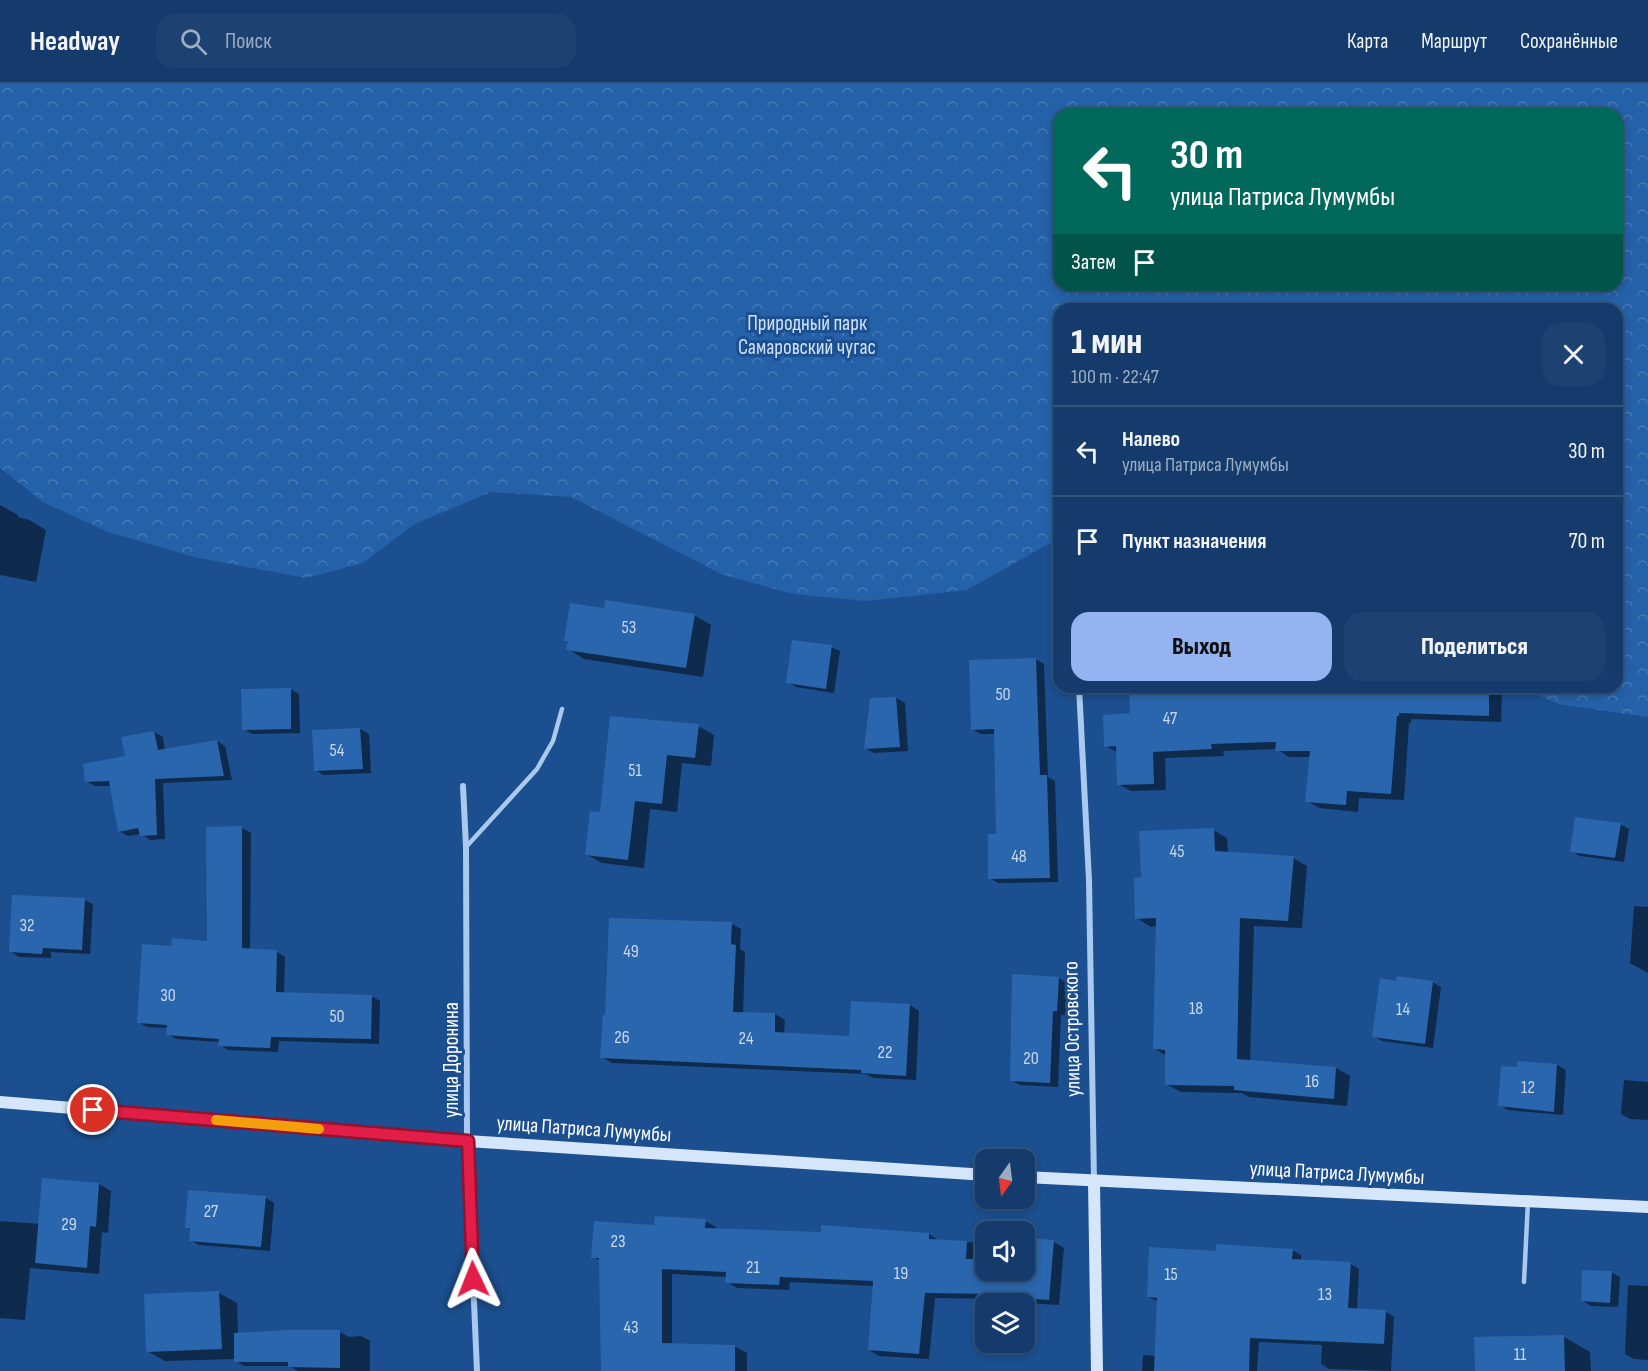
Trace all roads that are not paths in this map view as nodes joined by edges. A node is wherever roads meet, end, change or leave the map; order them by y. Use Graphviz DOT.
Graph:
graph roads {
  1 [pos="1079,693"];
  2 [pos="562,709"];
  3 [pos="463,786"];
  4 [pos="466,847"];
  5 [pos="0,1102"];
  6 [pos="468,1141"];
  7 [pos="975,1174"];
  8 [pos="1035,1178"];
  9 [pos="1094,1182"];
  10 [pos="1528,1201"];
  11 [pos="1648,1207"];
  12 [pos="1524,1282"];
  13 [pos="477,1371"];
  14 [pos="1096,1371"];
  1 -- 9 [label="street, улица Островского"];
  2 -- 4 [label="lane"];
  3 -- 4 [label="street, улица Доронина"];
  4 -- 6 [label="street, улица Доронина"];
  5 -- 6 [label="street, улица Патриса Лумумбы"];
  6 -- 7 [label="street, улица Патриса Лумумбы"];
  6 -- 13 [label="street, улица Доронина"];
  8 -- 9 [label="street, улица Патриса Лумумбы"];
  9 -- 10 [label="street, улица Патриса Лумумбы"];
  9 -- 14 [label="street, улица Островского"];
  10 -- 11 [label="street, улица Патриса Лумумбы"];
  10 -- 12 [label="lane"];
}
